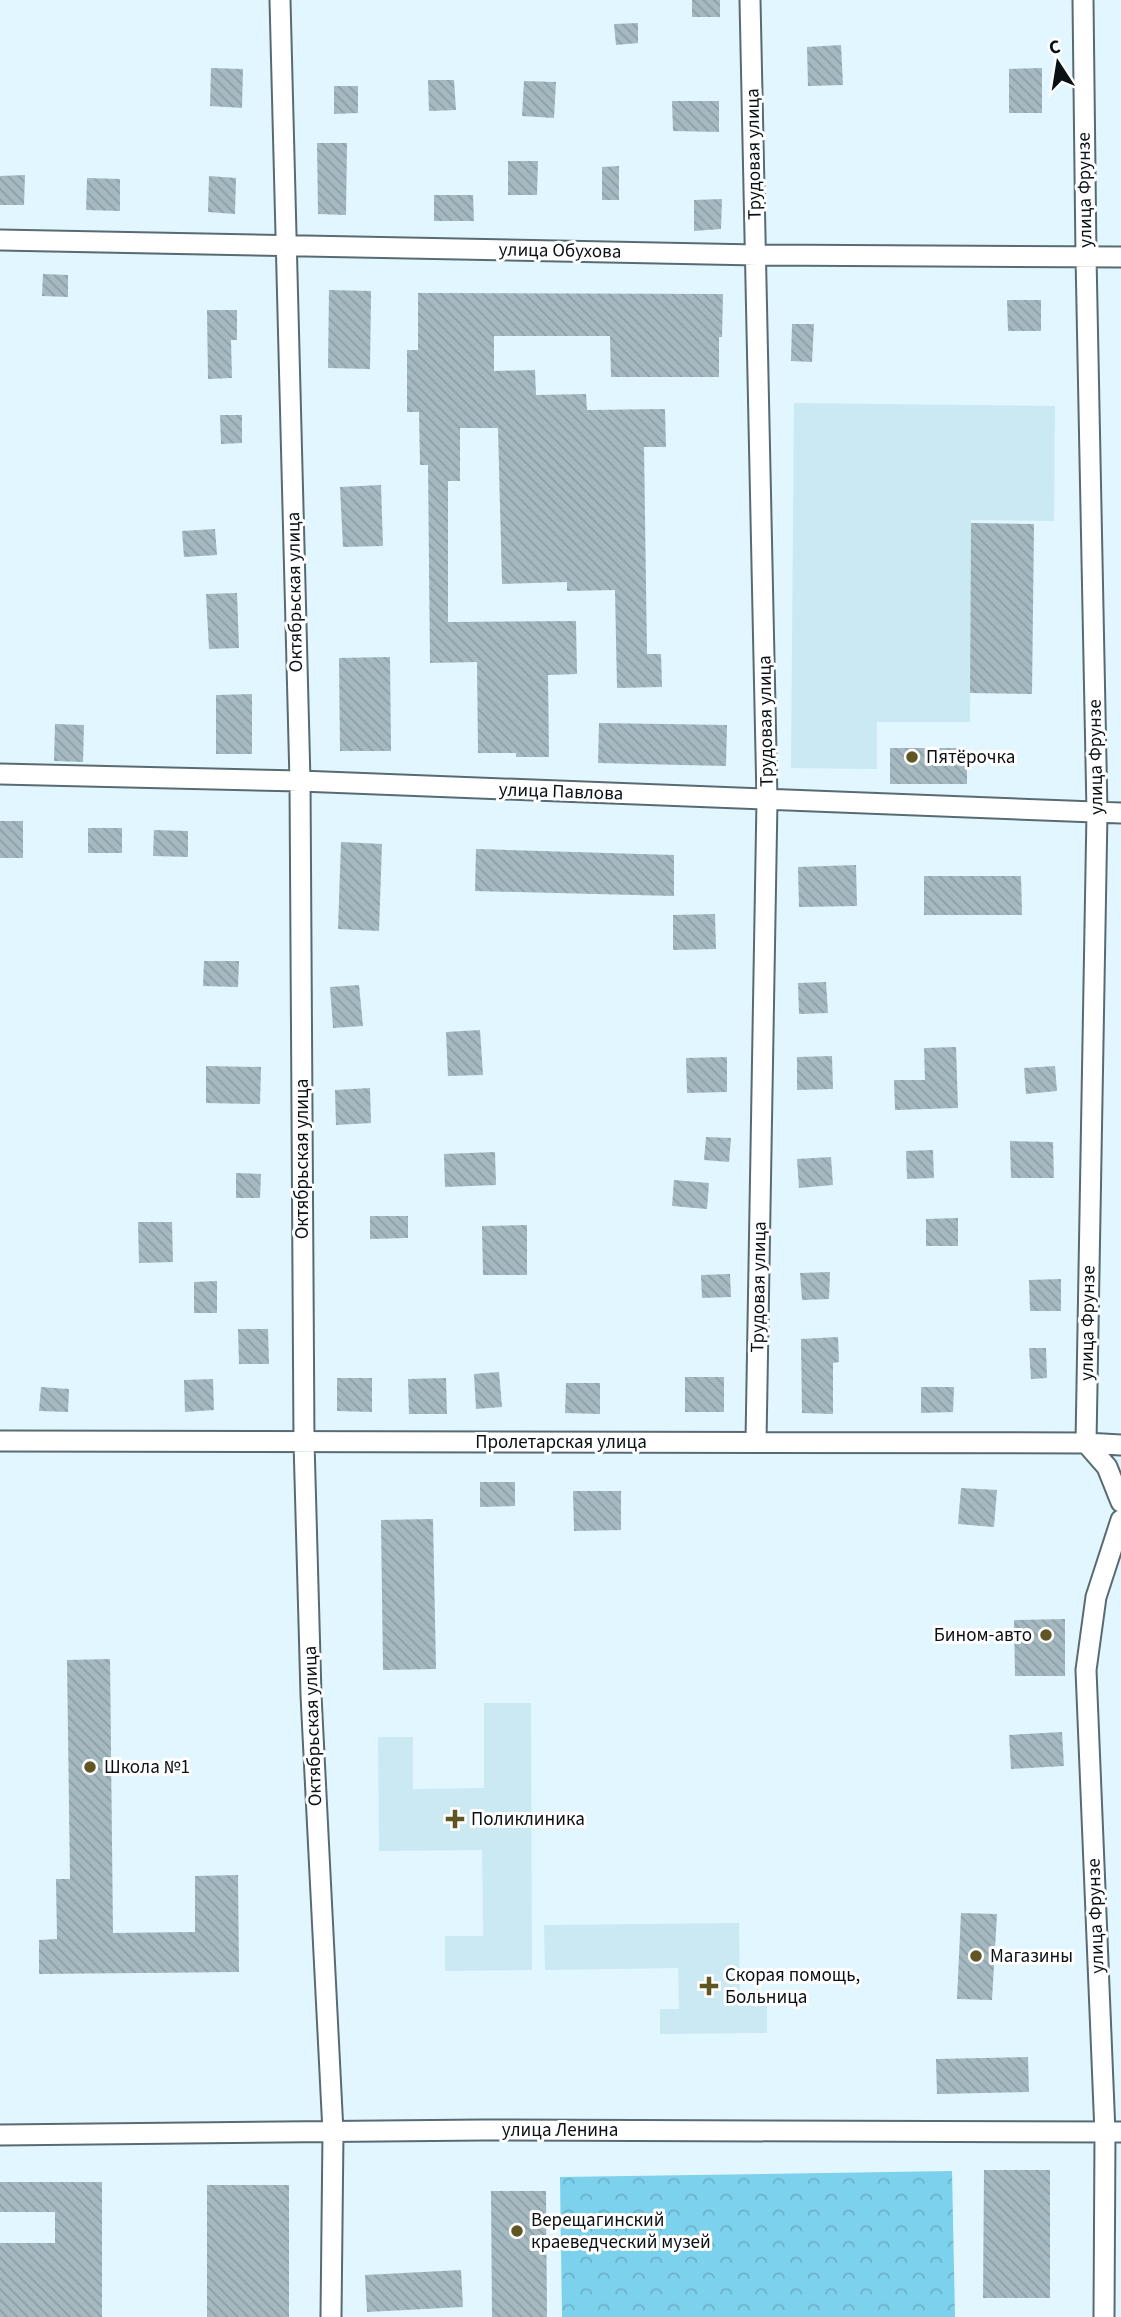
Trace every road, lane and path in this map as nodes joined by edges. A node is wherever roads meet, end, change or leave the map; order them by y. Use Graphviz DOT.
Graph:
graph roads {
  1 [pos="280,0"];
  2 [pos="750,0"];
  3 [pos="1083,0"];
  4 [pos="0,240"];
  5 [pos="286,245"];
  6 [pos="757,255"];
  7 [pos="1086,256"];
  8 [pos="1121,257"];
  9 [pos="0,774"];
  10 [pos="300,781"];
  11 [pos="767,800"];
  12 [pos="1097,812"];
  13 [pos="1121,813"];
  14 [pos="0,1441"];
  15 [pos="756,1441"];
  16 [pos="304,1442"];
  17 [pos="1086,1443"];
  18 [pos="1121,1445"];
  19 [pos="1121,1502"];
  20 [pos="1121,1520"];
  21 [pos="333,2132"];
  22 [pos="1113,2132"];
  23 [pos="0,2135"];
  24 [pos="331,2317"];
  25 [pos="1104,2317"];
  1 -- 5 [label="street, Октябрьская улица"];
  2 -- 6 [label="street, Трудовая улица"];
  3 -- 7 [label="street, улица Фрунзе"];
  4 -- 5 [label="street, улица Обухова"];
  5 -- 6 [label="street, улица Обухова"];
  5 -- 10 [label="street, Октябрьская улица"];
  6 -- 7 [label="street, улица Обухова"];
  6 -- 11 [label="street, Трудовая улица"];
  7 -- 8 [label="street, улица Обухова"];
  7 -- 12 [label="street, улица Фрунзе"];
  9 -- 10 [label="street, улица Павлова"];
  10 -- 11 [label="street, улица Павлова"];
  10 -- 16 [label="street, Октябрьская улица"];
  11 -- 12 [label="street, улица Павлова"];
  11 -- 15 [label="street, Трудовая улица"];
  12 -- 13 [label="street, улица Павлова"];
  12 -- 17 [label="street, улица Фрунзе"];
  14 -- 16 [label="street, Пролетарская улица"];
  15 -- 16 [label="street, Пролетарская улица"];
  15 -- 17 [label="street, Пролетарская улица"];
  16 -- 21 [label="street, Октябрьская улица"];
  17 -- 18 [label="street, Пролетарская улица"];
  17 -- 19 [label="street"];
  20 -- 22 [label="street, улица Фрунзе"];
  21 -- 22 [label="street, улица Ленина"];
  21 -- 23 [label="street, улица Ленина"];
  21 -- 24 [label="street, Октябрьская улица"];
  22 -- 25 [label="street, улица Фрунзе"];
}
